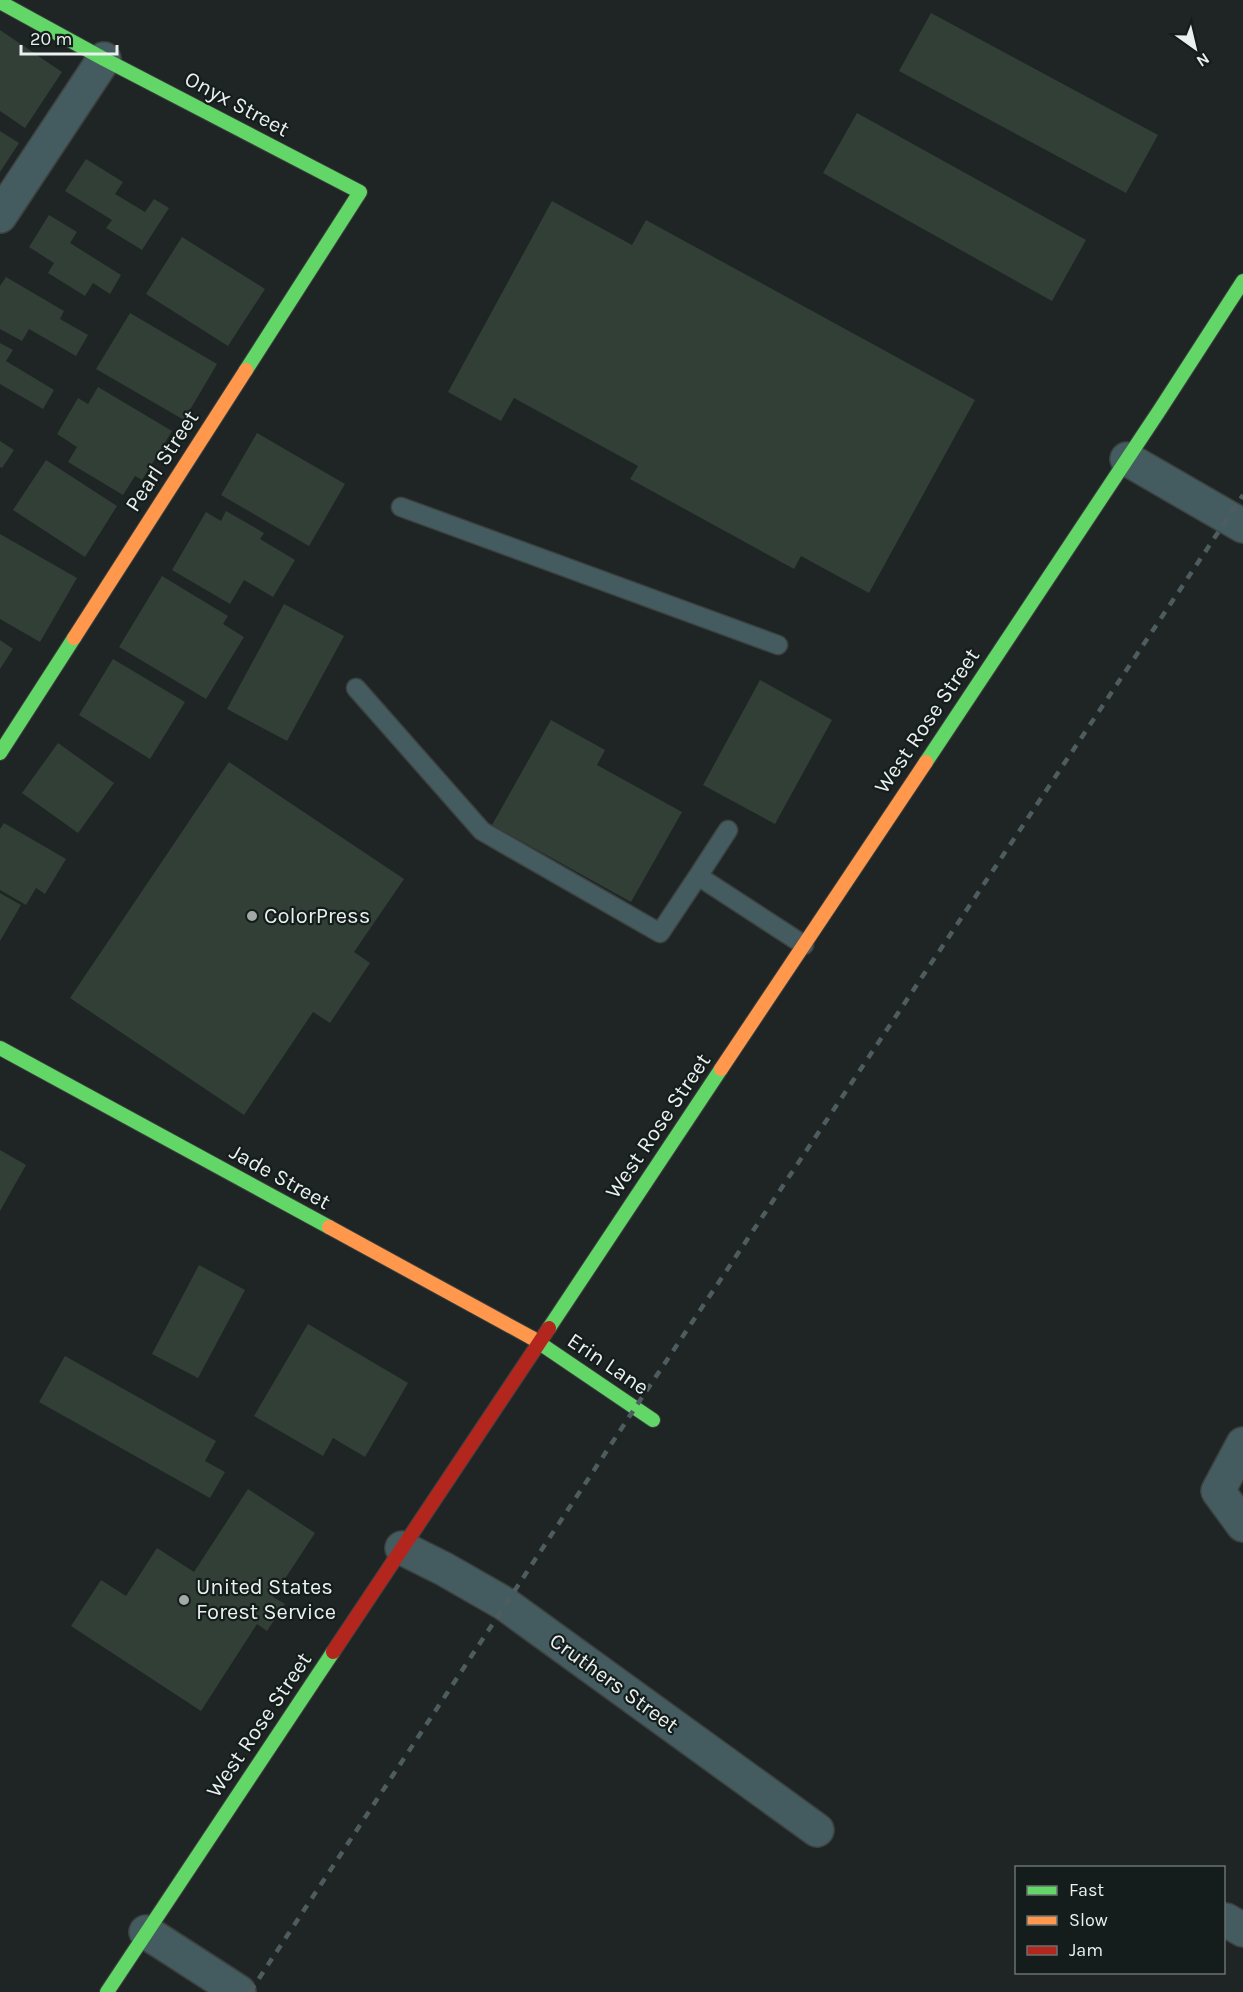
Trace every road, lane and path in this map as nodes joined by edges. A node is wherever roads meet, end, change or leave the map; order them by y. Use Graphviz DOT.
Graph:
graph roads {
  1 [pos="0,2"];
  2 [pos="104,58"];
  3 [pos="360,192"];
  4 [pos="0,216"];
  5 [pos="1243,281"];
  6 [pos="1127,459"];
  7 [pos="401,507"];
  8 [pos="1243,526"];
  9 [pos="778,645"];
  10 [pos="356,688"];
  11 [pos="0,753"];
  12 [pos="729,830"];
  13 [pos="698,876"];
  14 [pos="804,945"];
  15 [pos="0,1048"];
  16 [pos="539,1342"];
  17 [pos="653,1420"];
  18 [pos="1243,1444"];
  19 [pos="1243,1525"];
  20 [pos="402,1548"];
  21 [pos="817,1830"];
  22 [pos="146,1932"];
  23 [pos="106,1992"];
  24 [pos="238,1992"];
  1 -- 2 [label="main road, Onyx Street"];
  2 -- 3 [label="main road, Onyx Street"];
  2 -- 4 [label="street"];
  3 -- 11 [label="main road, Pearl Street"];
  5 -- 6 [label="main road, West Rose Street"];
  6 -- 8 [label="street"];
  6 -- 14 [label="main road, West Rose Street"];
  7 -- 9 [label="lane"];
  10 -- 13 [label="lane"];
  12 -- 13 [label="lane"];
  13 -- 14 [label="lane"];
  14 -- 16 [label="main road, West Rose Street"];
  15 -- 16 [label="main road, Jade Street"];
  16 -- 17 [label="main road, Erin Lane"];
  16 -- 20 [label="main road, West Rose Street"];
  18 -- 19 [label="street"];
  20 -- 21 [label="street, Cruthers Street"];
  20 -- 22 [label="main road, West Rose Street"];
  22 -- 23 [label="main road, West Rose Street"];
  22 -- 24 [label="street"];
}
